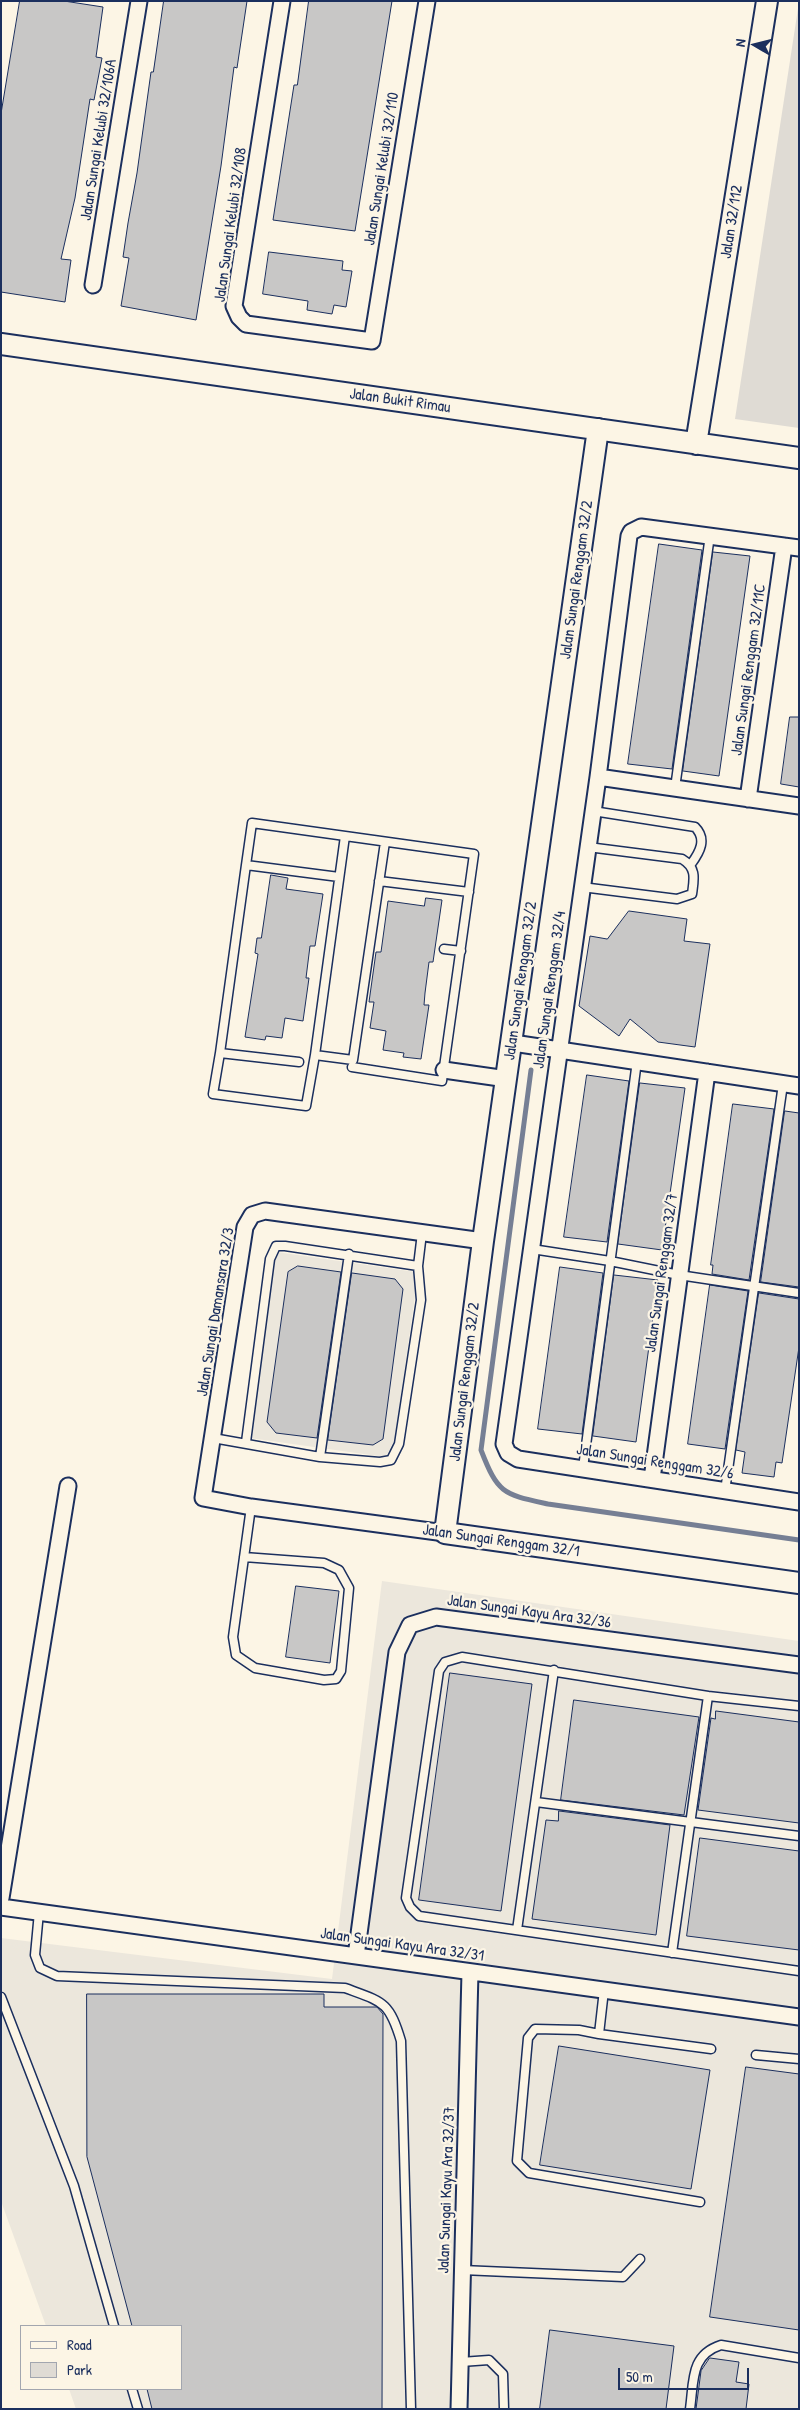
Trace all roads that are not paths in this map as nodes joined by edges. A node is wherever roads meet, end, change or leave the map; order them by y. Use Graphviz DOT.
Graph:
graph roads {
  1 [pos="139,1"];
  2 [pos="282,1"];
  3 [pos="427,1"];
  4 [pos="767,1"];
  5 [pos="93,285"];
  6 [pos="372,342"];
  7 [pos="1,344"];
  8 [pos="598,429"];
  9 [pos="696,444"];
  10 [pos="799,458"];
  11 [pos="710,535"];
  12 [pos="784,546"];
  13 [pos="799,548"];
  14 [pos="598,777"];
  15 [pos="675,788"];
  16 [pos="748,799"];
  17 [pos="799,806"];
  18 [pos="593,811"];
  19 [pos="345,836"];
  20 [pos="385,842"];
  21 [pos="588,847"];
  22 [pos="691,864"];
  23 [pos="246,865"];
  24 [pos="339,877"];
  25 [pos="379,881"];
  26 [pos="582,887"];
  27 [pos="469,892"];
  28 [pos="444,949"];
  29 [pos="460,951"];
  30 [pos="513,1043"];
  31 [pos="559,1049"];
  32 [pos="220,1053"];
  33 [pos="315,1055"];
  34 [pos="637,1061"];
  35 [pos="299,1062"];
  36 [pos="352,1067"];
  37 [pos="444,1070"];
  38 [pos="707,1072"];
  39 [pos="507,1079"];
  40 [pos="783,1084"];
  41 [pos="799,1086"];
  42 [pos="422,1233"];
  43 [pos="483,1241"];
  44 [pos="532,1249"];
  45 [pos="349,1254"];
  46 [pos="610,1261"];
  47 [pos="418,1266"];
  48 [pos="679,1275"];
  49 [pos="756,1286"];
  50 [pos="799,1293"];
  51 [pos="213,1438"];
  52 [pos="246,1442"];
  53 [pos="508,1453"];
  54 [pos="320,1457"];
  55 [pos="583,1468"];
  56 [pos="652,1479"];
  57 [pos="68,1486"];
  58 [pos="725,1491"];
  59 [pos="203,1498"];
  60 [pos="799,1502"];
  61 [pos="251,1507"];
  62 [pos="445,1533"];
  63 [pos="244,1557"];
  64 [pos="799,1583"];
  65 [pos="799,1665"];
  66 [pos="554,1670"];
  67 [pos="708,1696"];
  68 [pos="799,1706"];
  69 [pos="536,1802"];
  70 [pos="692,1823"];
  71 [pos="799,1836"];
  72 [pos="1,1898"];
  73 [pos="1,1907"];
  74 [pos="39,1912"];
  75 [pos="517,1930"];
  76 [pos="672,1953"];
  77 [pos="356,1956"];
  78 [pos="799,1971"];
  79 [pos="470,1972"];
  80 [pos="604,1990"];
  81 [pos="1,1997"];
  82 [pos="799,2017"];
  83 [pos="599,2034"];
  84 [pos="711,2048"];
  85 [pos="756,2055"];
  86 [pos="799,2059"];
  87 [pos="700,2202"];
  88 [pos="640,2259"];
  89 [pos="462,2270"];
  90 [pos="114,2325"];
  91 [pos="799,2358"];
  92 [pos="461,2362"];
  93 [pos="132,2390"];
  94 [pos="138,2409"];
  95 [pos="411,2409"];
  96 [pos="460,2409"];
  97 [pos="504,2409"];
  98 [pos="690,2409"];
  1 -- 5 [label="street, Jalan Sungai Kelubi 32/106A"];
  2 -- 6 [label="street, Jalan Sungai Kelubi 32/108"];
  3 -- 6 [label="street, Jalan Sungai Kelubi 32/110"];
  4 -- 9 [label="street, Jalan 32/112"];
  7 -- 8 [label="street, Jalan Bukit Rimau"];
  8 -- 9 [label="street, Jalan Bukit Rimau"];
  8 -- 30 [label="street, Jalan Sungai Renggam 32/2"];
  9 -- 10 [label="street, Jalan Bukit Rimau"];
  11 -- 12 [label="street"];
  11 -- 14 [label="street, Jalan Sungai Renggam 32/4"];
  11 -- 15 [label="lane"];
  12 -- 13 [label="street"];
  12 -- 16 [label="street, Jalan Sungai Renggam 32/11C"];
  14 -- 15 [label="street"];
  14 -- 18 [label="street, Jalan Sungai Renggam 32/4"];
  15 -- 16 [label="street"];
  16 -- 17 [label="street"];
  18 -- 21 [label="street, Jalan Sungai Renggam 32/4"];
  18 -- 22 [label="lane"];
  19 -- 20 [label="lane"];
  19 -- 23 [label="lane"];
  19 -- 24 [label="lane"];
  20 -- 25 [label="lane"];
  20 -- 27 [label="lane"];
  21 -- 22 [label="lane"];
  21 -- 26 [label="street, Jalan Sungai Renggam 32/4"];
  22 -- 26 [label="lane"];
  23 -- 24 [label="lane"];
  23 -- 32 [label="lane"];
  24 -- 33 [label="lane"];
  25 -- 27 [label="lane"];
  25 -- 33 [label="lane"];
  26 -- 31 [label="street, Jalan Sungai Renggam 32/4"];
  27 -- 29 [label="lane"];
  28 -- 29 [label="lane"];
  29 -- 37 [label="lane"];
  30 -- 31 [label="street"];
  30 -- 39 [label="street, Jalan Sungai Renggam 32/2"];
  31 -- 34 [label="street"];
  31 -- 44 [label="street, Jalan Sungai Renggam 32/4"];
  32 -- 33 [label="lane"];
  32 -- 35 [label="lane"];
  34 -- 38 [label="street"];
  34 -- 46 [label="lane"];
  36 -- 37 [label="lane"];
  37 -- 39 [label="street"];
  38 -- 40 [label="street"];
  38 -- 48 [label="street, Jalan Sungai Renggam 32/7"];
  39 -- 43 [label="street, Jalan Sungai Renggam 32/2"];
  40 -- 41 [label="street"];
  40 -- 49 [label="lane"];
  42 -- 43 [label="street, Jalan Sungai Damansara 32/3"];
  42 -- 47 [label="lane"];
  42 -- 51 [label="street, Jalan Sungai Damansara 32/3"];
  43 -- 62 [label="street, Jalan Sungai Renggam 32/2"];
  44 -- 46 [label="lane"];
  44 -- 53 [label="street, Jalan Sungai Renggam 32/4"];
  45 -- 47 [label="lane"];
  45 -- 52 [label="lane"];
  45 -- 54 [label="lane"];
  46 -- 48 [label="lane"];
  46 -- 55 [label="lane"];
  47 -- 54 [label="lane"];
  48 -- 49 [label="lane"];
  48 -- 56 [label="street, Jalan Sungai Renggam 32/7"];
  49 -- 50 [label="lane"];
  49 -- 58 [label="lane"];
  51 -- 52 [label="lane"];
  51 -- 59 [label="street, Jalan Sungai Damansara 32/3"];
  52 -- 54 [label="lane"];
  53 -- 55 [label="street, Jalan Sungai Renggam 32/6"];
  55 -- 56 [label="street, Jalan Sungai Renggam 32/6"];
  56 -- 58 [label="street, Jalan Sungai Renggam 32/6"];
  57 -- 72 [label="street"];
  58 -- 60 [label="street, Jalan Sungai Renggam 32/6"];
  59 -- 61 [label="street, Jalan Sungai Renggam 32/1"];
  61 -- 62 [label="street, Jalan Sungai Renggam 32/1"];
  61 -- 63 [label="lane"];
  62 -- 64 [label="street, Jalan Sungai Renggam 32/1"];
  63 -- 63 [label="lane"];
  65 -- 77 [label="street, Jalan Sungai Kayu Ara 32/36"];
  66 -- 67 [label="lane"];
  66 -- 69 [label="lane"];
  66 -- 75 [label="lane"];
  67 -- 68 [label="lane"];
  67 -- 70 [label="lane"];
  69 -- 70 [label="lane"];
  69 -- 75 [label="lane"];
  70 -- 71 [label="lane"];
  70 -- 76 [label="lane"];
  73 -- 74 [label="street, Jalan Sungai Kayu Ara 32/31"];
  74 -- 77 [label="street, Jalan Sungai Kayu Ara 32/31"];
  74 -- 95 [label="lane"];
  75 -- 76 [label="lane"];
  76 -- 78 [label="lane"];
  77 -- 79 [label="street, Jalan Sungai Kayu Ara 32/31"];
  79 -- 80 [label="street, Jalan Sungai Kayu Ara 32/31"];
  79 -- 89 [label="street, Jalan Sungai Kayu Ara 32/37"];
  80 -- 82 [label="street, Jalan Sungai Kayu Ara 32/31"];
  80 -- 83 [label="lane"];
  81 -- 90 [label="lane"];
  83 -- 84 [label="lane"];
  83 -- 87 [label="lane"];
  85 -- 86 [label="lane"];
  88 -- 89 [label="lane"];
  89 -- 92 [label="street, Jalan Sungai Kayu Ara 32/37"];
  91 -- 98 [label="lane"];
  92 -- 96 [label="street, Jalan Sungai Kayu Ara 32/37"];
  92 -- 97 [label="lane"];
  93 -- 94 [label="lane"];
}
